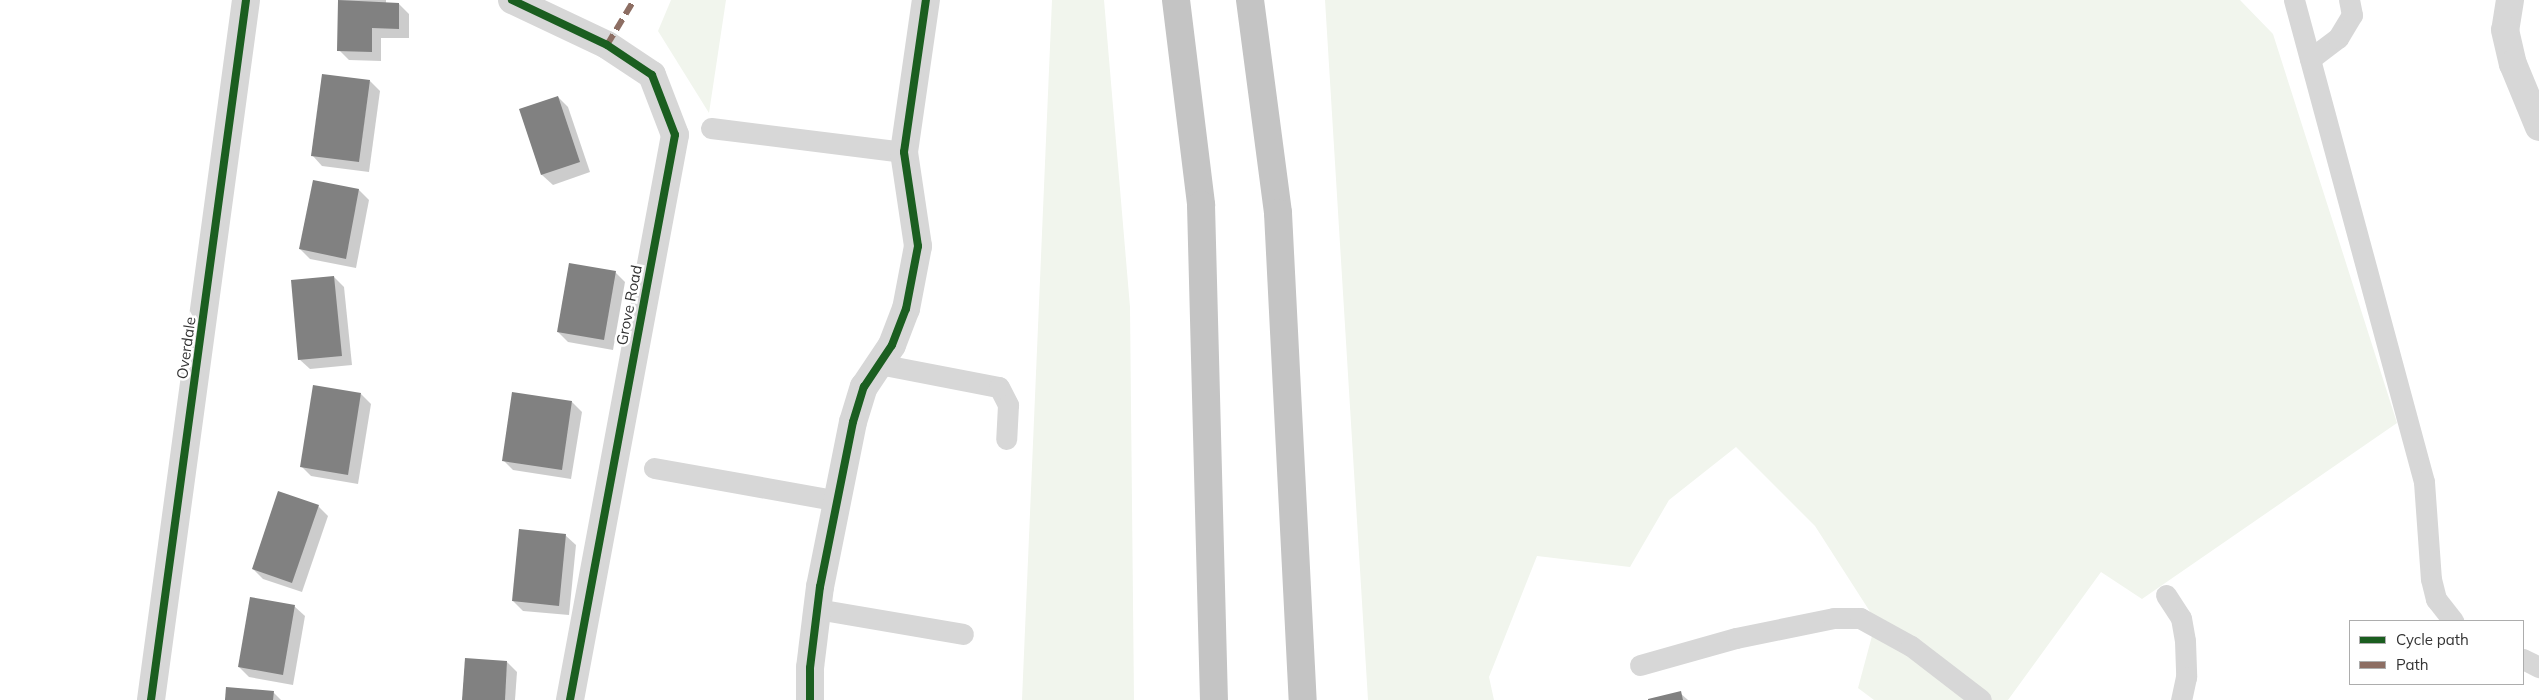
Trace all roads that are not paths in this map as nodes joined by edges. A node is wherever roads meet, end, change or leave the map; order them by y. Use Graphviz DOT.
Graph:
graph roads {
  1 [pos="246,0"];
  2 [pos="512,0"];
  3 [pos="926,0"];
  4 [pos="1176,0"];
  5 [pos="1250,0"];
  6 [pos="2294,0"];
  7 [pos="2349,0"];
  8 [pos="2510,0"];
  9 [pos="2310,58"];
  10 [pos="2539,127"];
  11 [pos="711,128"];
  12 [pos="904,152"];
  13 [pos="879,364"];
  14 [pos="1006,439"];
  15 [pos="654,468"];
  16 [pos="839,501"];
  17 [pos="2166,595"];
  18 [pos="817,609"];
  19 [pos="2452,620"];
  20 [pos="963,634"];
  21 [pos="2524,660"];
  22 [pos="1640,665"];
  23 [pos="2539,667"];
  24 [pos="151,700"];
  25 [pos="570,700"];
  26 [pos="810,700"];
  27 [pos="1214,700"];
  28 [pos="1303,700"];
  29 [pos="1981,700"];
  30 [pos="2181,700"];
  1 -- 24 [label="street, Overdale"];
  2 -- 25 [label="street, Grove Road"];
  3 -- 12 [label="street"];
  4 -- 27 [label="highway"];
  5 -- 28 [label="highway"];
  6 -- 9 [label="lane"];
  7 -- 9 [label="lane"];
  8 -- 10 [label="street"];
  9 -- 19 [label="lane"];
  11 -- 12 [label="lane"];
  12 -- 13 [label="street"];
  13 -- 14 [label="lane"];
  13 -- 16 [label="street"];
  15 -- 16 [label="lane"];
  16 -- 18 [label="street"];
  17 -- 30 [label="lane"];
  18 -- 20 [label="lane"];
  18 -- 26 [label="street"];
  21 -- 23 [label="lane"];
  22 -- 29 [label="lane"];
}
